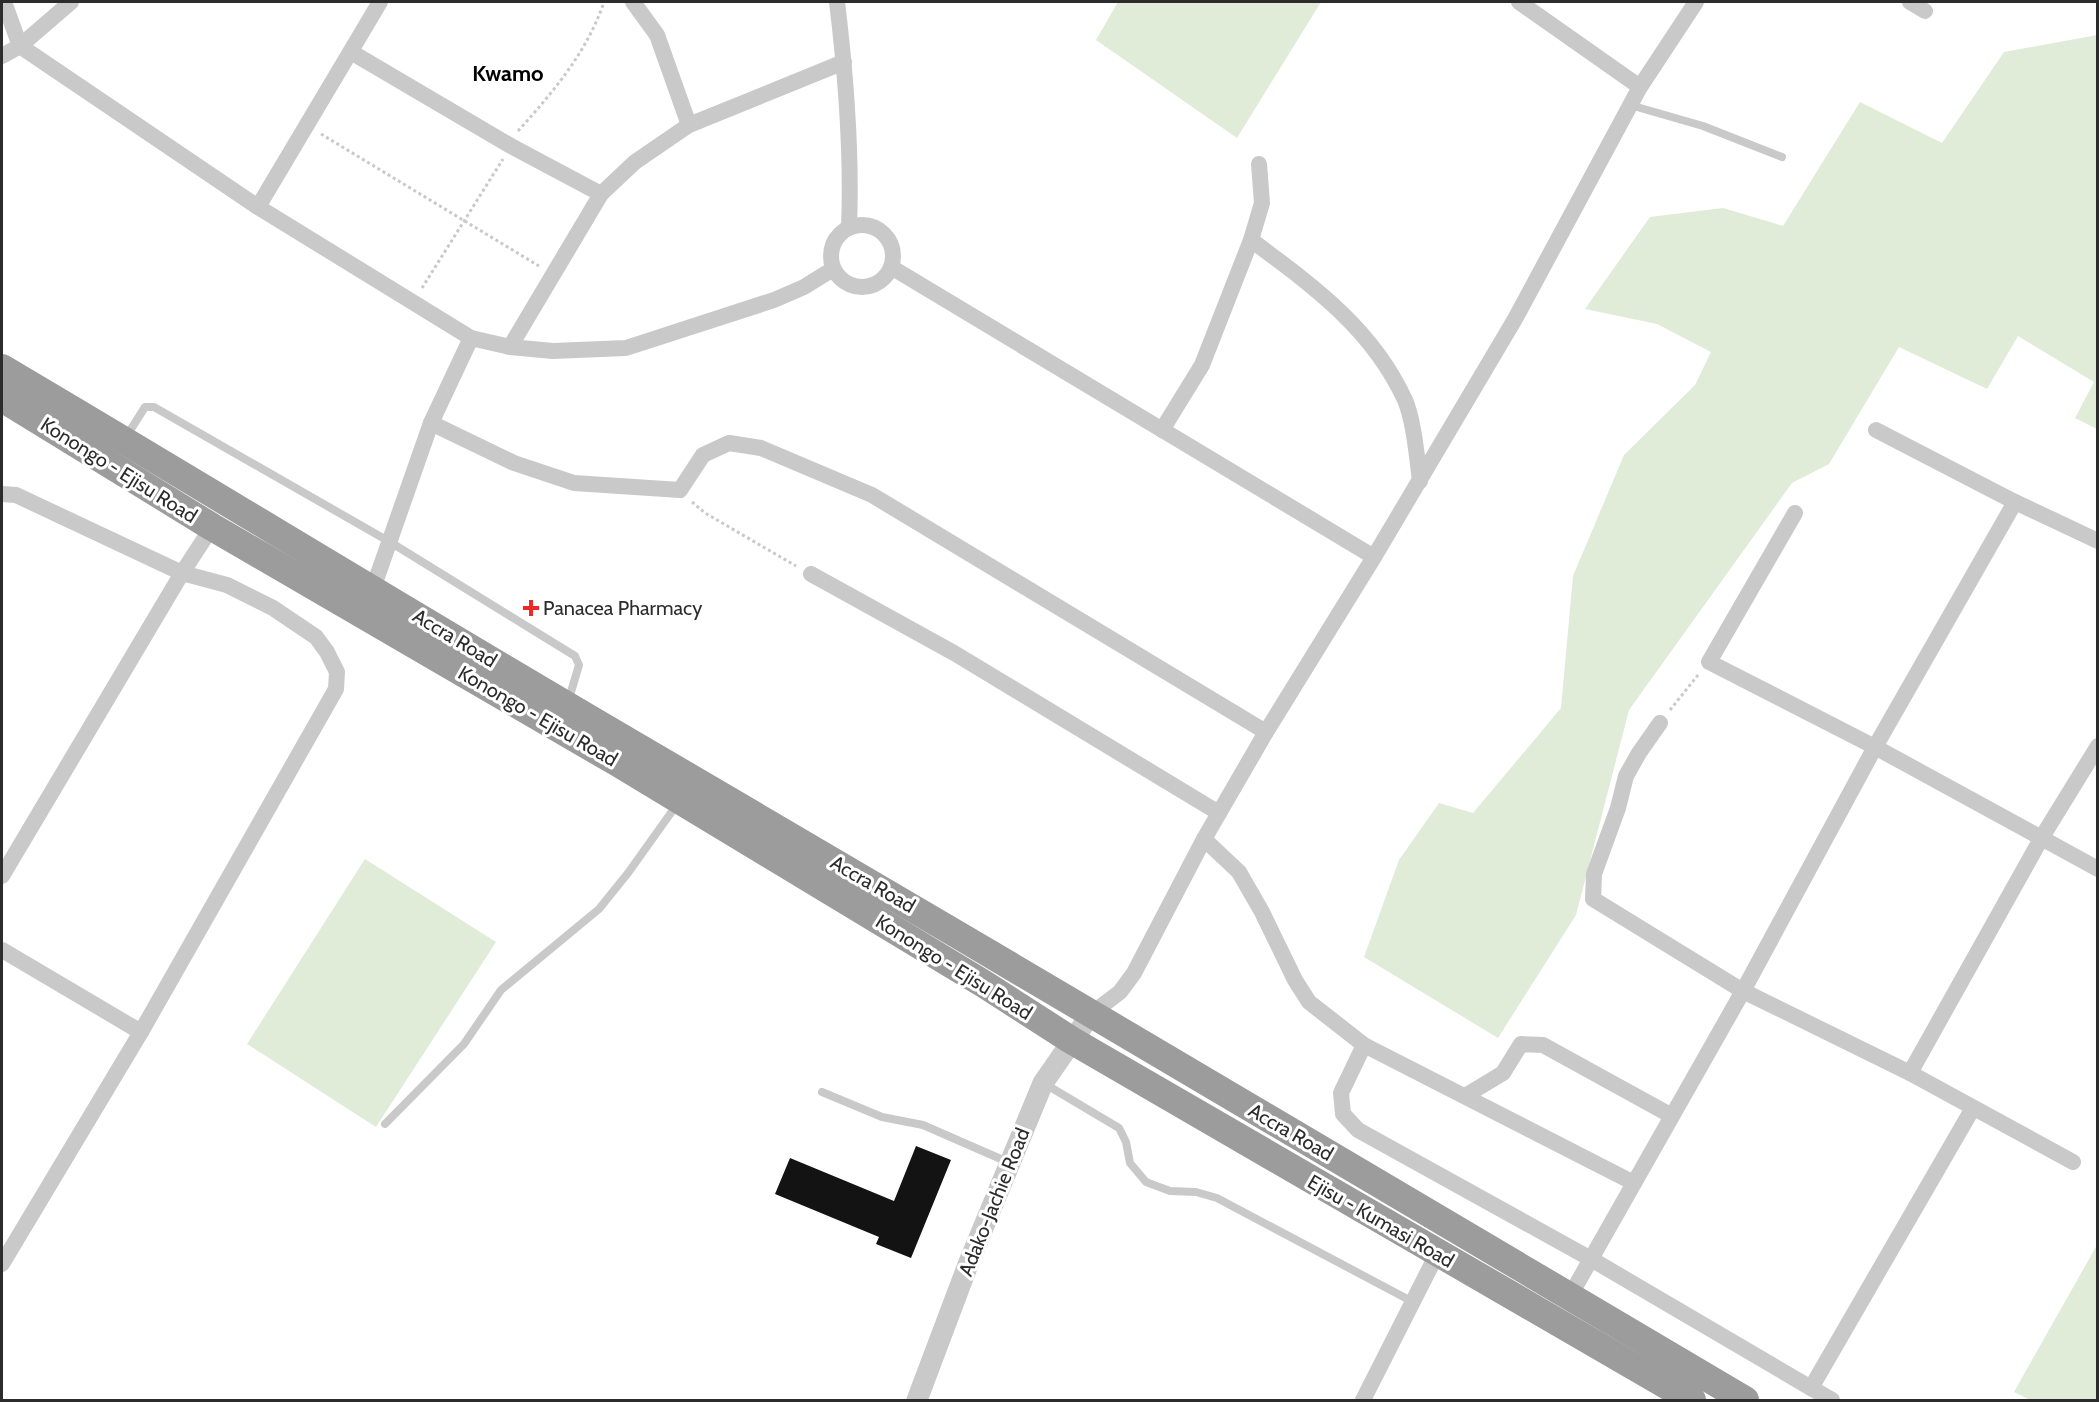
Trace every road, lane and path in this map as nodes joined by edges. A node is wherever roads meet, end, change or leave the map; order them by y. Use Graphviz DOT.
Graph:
graph roads {
  1 [pos="4,2"];
  2 [pos="71,2"];
  3 [pos="380,2"];
  4 [pos="604,2"];
  5 [pos="633,2"];
  6 [pos="837,2"];
  7 [pos="1520,2"];
  8 [pos="1696,2"];
  9 [pos="1910,2"];
  10 [pos="1925,11"];
  11 [pos="20,46"];
  12 [pos="351,52"];
  13 [pos="2,56"];
  14 [pos="844,62"];
  15 [pos="1640,87"];
  16 [pos="1630,105"];
  17 [pos="689,125"];
  18 [pos="307,126"];
  19 [pos="509,144"];
  20 [pos="1782,158"];
  21 [pos="1259,164"];
  22 [pos="602,194"];
  23 [pos="258,207"];
  24 [pos="465,220"];
  25 [pos="849,227"];
  26 [pos="1251,240"];
  27 [pos="891,267"];
  28 [pos="833,269"];
  29 [pos="553,275"];
  30 [pos="413,303"];
  31 [pos="471,338"];
  32 [pos="510,348"];
  33 [pos="2,368"];
  34 [pos="2,398"];
  35 [pos="431,423"];
  36 [pos="1162,430"];
  37 [pos="1876,430"];
  38 [pos="124,440"];
  39 [pos="1420,481"];
  40 [pos="680,490"];
  41 [pos="2,494"];
  42 [pos="2015,502"];
  43 [pos="1795,513"];
  44 [pos="212,527"];
  45 [pos="2097,541"];
  46 [pos="390,542"];
  47 [pos="1374,557"];
  48 [pos="182,573"];
  49 [pos="811,574"];
  50 [pos="368,601"];
  51 [pos="1708,662"];
  52 [pos="567,705"];
  53 [pos="1660,723"];
  54 [pos="1266,732"];
  55 [pos="2097,746"];
  56 [pos="1875,747"];
  57 [pos="680,800"];
  58 [pos="1219,813"];
  59 [pos="2042,837"];
  60 [pos="1204,839"];
  61 [pos="2097,869"];
  62 [pos="2,876"];
  63 [pos="2,950"];
  64 [pos="1743,991"];
  65 [pos="1091,1014"];
  66 [pos="141,1032"];
  67 [pos="1071,1040"];
  68 [pos="1364,1045"];
  69 [pos="1910,1073"];
  70 [pos="1043,1083"];
  71 [pos="822,1092"];
  72 [pos="1465,1096"];
  73 [pos="1973,1108"];
  74 [pos="1672,1116"];
  75 [pos="385,1124"];
  76 [pos="2073,1162"];
  77 [pos="1010,1164"];
  78 [pos="1634,1183"];
  79 [pos="1437,1254"];
  80 [pos="1591,1259"];
  81 [pos="2,1264"];
  82 [pos="1570,1296"];
  83 [pos="1413,1302"];
  84 [pos="1811,1388"];
  85 [pos="917,1401"];
  86 [pos="1363,1401"];
  87 [pos="1692,1401"];
  88 [pos="1745,1401"];
  89 [pos="1832,1401"];
  1 -- 11 [label="street"];
  2 -- 11 [label="street"];
  3 -- 12 [label="street"];
  4 -- 19 [label="path"];
  5 -- 17 [label="street"];
  6 -- 14 [label="street"];
  7 -- 15 [label="street"];
  8 -- 15 [label="street"];
  9 -- 10 [label="street"];
  11 -- 13 [label="street"];
  11 -- 23 [label="street"];
  12 -- 18 [label="street"];
  12 -- 19 [label="street"];
  14 -- 17 [label="street"];
  14 -- 25 [label="street"];
  15 -- 16 [label="street"];
  16 -- 20 [label="lane"];
  16 -- 39 [label="street"];
  17 -- 22 [label="street"];
  18 -- 23 [label="street"];
  18 -- 24 [label="path"];
  19 -- 22 [label="street"];
  19 -- 24 [label="path"];
  21 -- 26 [label="street"];
  22 -- 29 [label="street"];
  23 -- 30 [label="street"];
  24 -- 29 [label="path"];
  24 -- 30 [label="path"];
  25 -- 27 [label="street"];
  25 -- 28 [label="street"];
  26 -- 36 [label="street"];
  26 -- 39 [label="street"];
  27 -- 28 [label="street"];
  27 -- 36 [label="street"];
  28 -- 32 [label="street"];
  29 -- 32 [label="street"];
  30 -- 31 [label="street"];
  31 -- 32 [label="street"];
  31 -- 35 [label="street"];
  33 -- 38 [label="highway, Accra Road"];
  34 -- 44 [label="highway, Konongo - Ejisu Road"];
  35 -- 40 [label="street"];
  35 -- 46 [label="street"];
  36 -- 47 [label="street"];
  37 -- 42 [label="street"];
  38 -- 46 [label="lane"];
  38 -- 50 [label="highway, Accra Road"];
  39 -- 47 [label="street"];
  40 -- 49 [label="path"];
  40 -- 54 [label="street"];
  41 -- 48 [label="street"];
  42 -- 45 [label="street"];
  42 -- 56 [label="street"];
  43 -- 51 [label="street"];
  44 -- 48 [label="street"];
  44 -- 50 [label="highway, Konongo - Ejisu Road"];
  46 -- 50 [label="street"];
  46 -- 52 [label="lane"];
  47 -- 54 [label="street"];
  48 -- 62 [label="street"];
  48 -- 66 [label="street"];
  49 -- 58 [label="street"];
  50 -- 52 [label="highway, Accra Road"];
  50 -- 57 [label="highway, Konongo - Ejisu Road"];
  51 -- 53 [label="path"];
  51 -- 56 [label="street"];
  52 -- 65 [label="highway, Accra Road"];
  53 -- 64 [label="street"];
  54 -- 58 [label="street"];
  55 -- 59 [label="street"];
  56 -- 59 [label="street"];
  56 -- 64 [label="street"];
  57 -- 67 [label="highway, Konongo - Ejisu Road"];
  57 -- 75 [label="lane"];
  58 -- 60 [label="street"];
  59 -- 61 [label="street"];
  59 -- 69 [label="street"];
  60 -- 65 [label="street"];
  60 -- 68 [label="street"];
  63 -- 66 [label="street"];
  64 -- 69 [label="street"];
  64 -- 74 [label="street"];
  65 -- 67 [label="street, Adako-Jachie Road"];
  65 -- 82 [label="highway, Accra Road"];
  66 -- 81 [label="street"];
  67 -- 70 [label="street, Adako-Jachie Road"];
  67 -- 79 [label="highway, Ejisu - Kumasi Road"];
  68 -- 72 [label="street"];
  68 -- 80 [label="street"];
  69 -- 73 [label="street"];
  70 -- 77 [label="street, Adako-Jachie Road"];
  70 -- 83 [label="lane"];
  71 -- 77 [label="lane"];
  72 -- 74 [label="street"];
  72 -- 78 [label="street"];
  73 -- 76 [label="street"];
  73 -- 84 [label="street"];
  74 -- 78 [label="street"];
  77 -- 85 [label="street, Adako-Jachie Road"];
  78 -- 80 [label="street"];
  79 -- 83 [label="street"];
  79 -- 87 [label="highway, Ejisu - Kumasi Road"];
  80 -- 82 [label="street"];
  80 -- 84 [label="street"];
  82 -- 88 [label="highway, Accra Road"];
  83 -- 86 [label="street"];
  84 -- 89 [label="street"];
}
